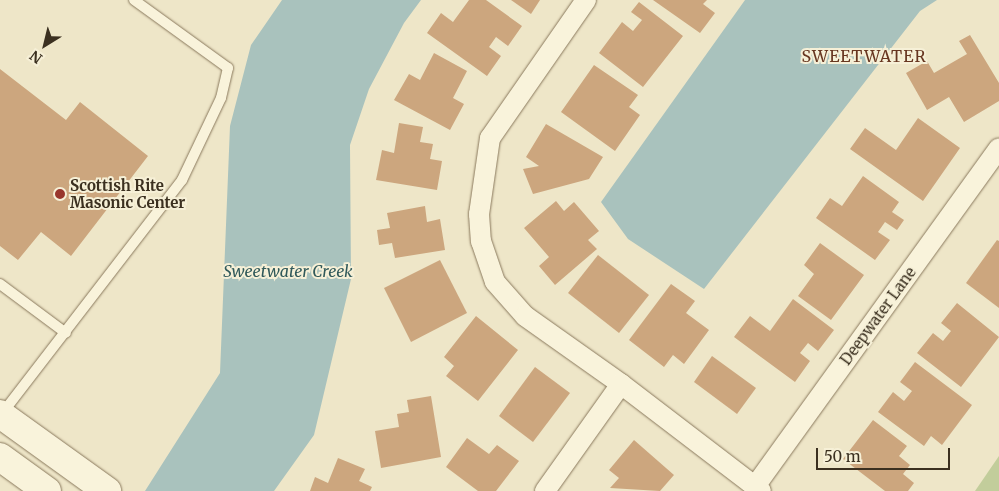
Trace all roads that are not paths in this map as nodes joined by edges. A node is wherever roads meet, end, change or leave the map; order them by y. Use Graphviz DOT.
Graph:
graph roads {
  1 [pos="134,0"];
  2 [pos="586,0"];
  3 [pos="999,148"];
  4 [pos="0,284"];
  5 [pos="66,333"];
  6 [pos="621,384"];
  7 [pos="0,415"];
  8 [pos="0,457"];
  9 [pos="759,488"];
  10 [pos="46,491"];
  11 [pos="107,491"];
  12 [pos="545,491"];
  1 -- 5 [label="lane"];
  2 -- 6 [label="street"];
  3 -- 9 [label="street, Deepwater Lane"];
  4 -- 5 [label="lane"];
  5 -- 7 [label="lane"];
  6 -- 9 [label="street"];
  6 -- 12 [label="street"];
  7 -- 11 [label="main road"];
  8 -- 10 [label="main road"];
}
